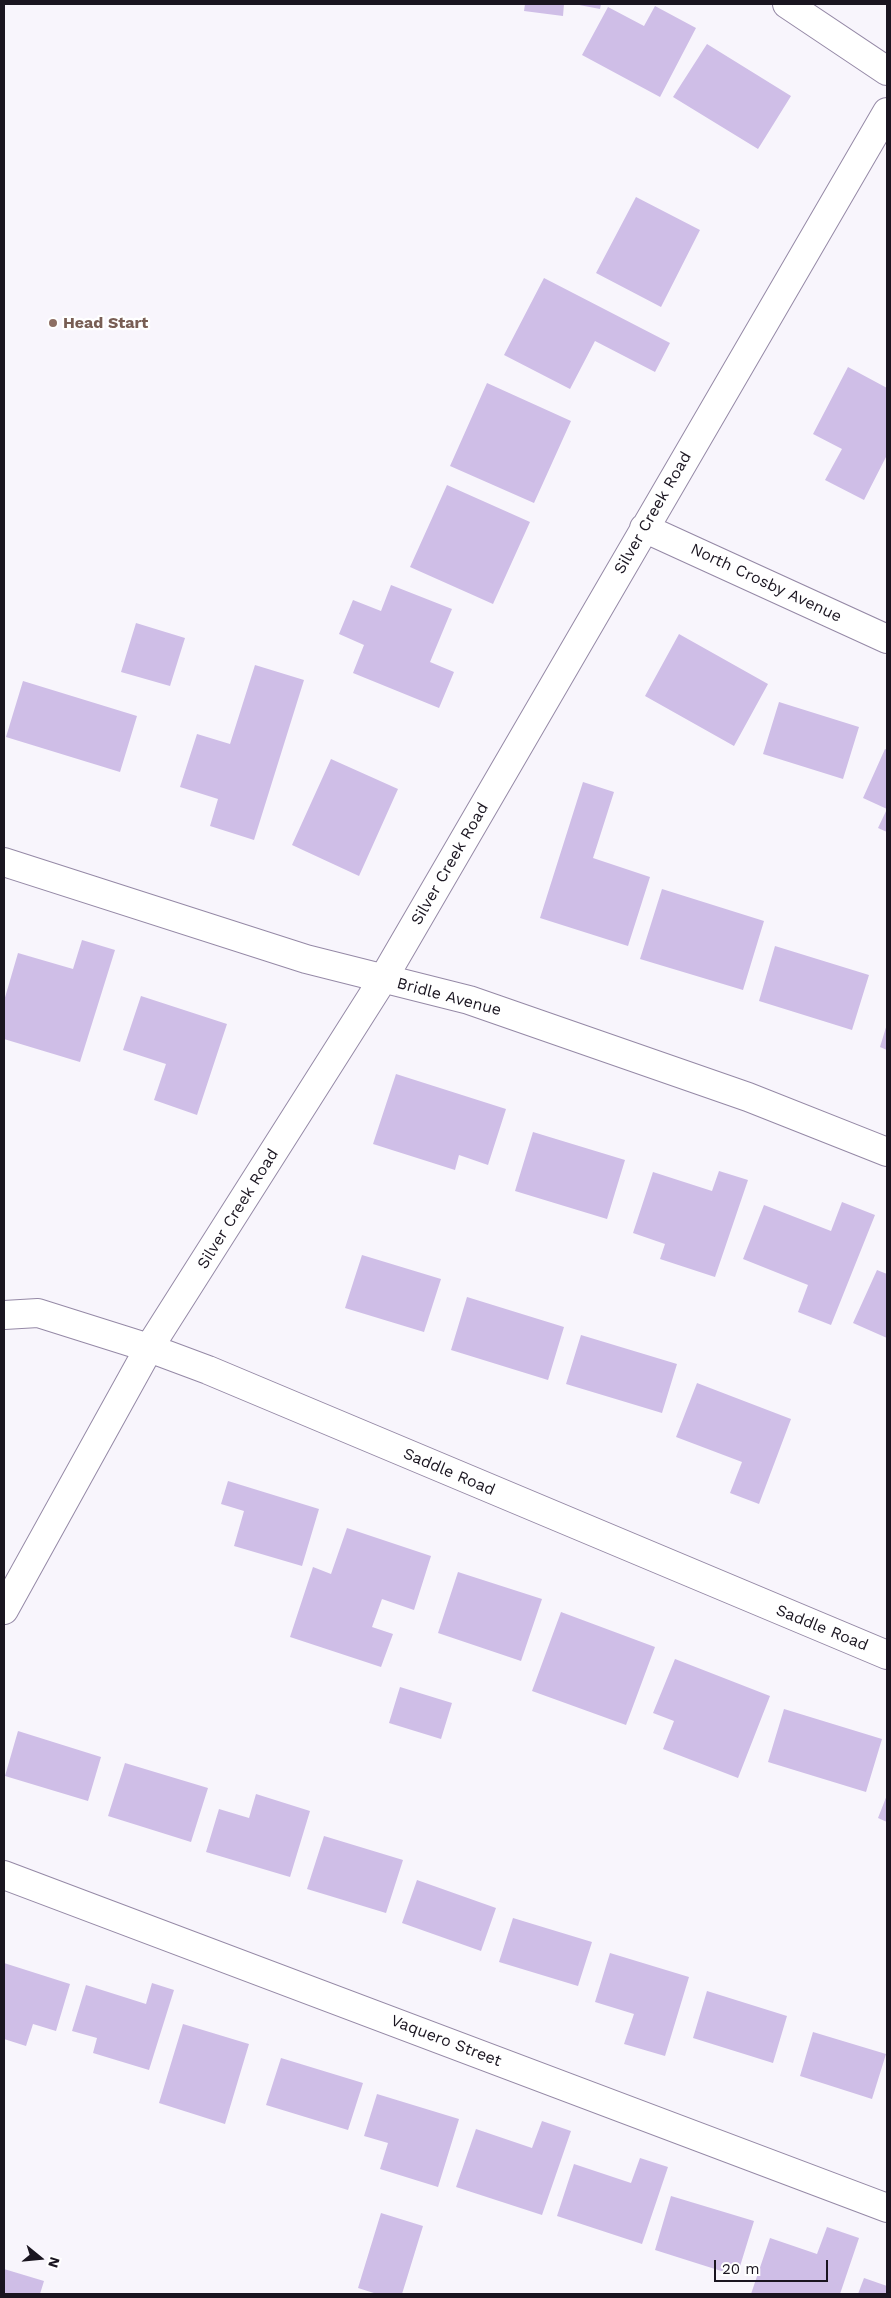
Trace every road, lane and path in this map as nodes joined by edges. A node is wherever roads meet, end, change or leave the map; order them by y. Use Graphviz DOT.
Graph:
graph roads {
  1 [pos="787,4"];
  2 [pos="887,71"];
  3 [pos="887,112"];
  4 [pos="644,528"];
  5 [pos="887,639"];
  6 [pos="4,862"];
  7 [pos="383,979"];
  8 [pos="887,1152"];
  9 [pos="4,1316"];
  10 [pos="149,1348"];
  11 [pos="4,1610"];
  12 [pos="887,1655"];
  13 [pos="4,1875"];
  14 [pos="887,2208"];
  1 -- 2 [label="street"];
  3 -- 4 [label="street, Silver Creek Road"];
  4 -- 5 [label="street, North Crosby Avenue"];
  4 -- 7 [label="street, Silver Creek Road"];
  6 -- 7 [label="street, Bridle Avenue"];
  7 -- 8 [label="street, Bridle Avenue"];
  7 -- 10 [label="street, Silver Creek Road"];
  9 -- 10 [label="street, Saddle Road"];
  10 -- 11 [label="street, Silver Creek Road"];
  10 -- 12 [label="street, Saddle Road"];
  13 -- 14 [label="street, Vaquero Street"];
}
